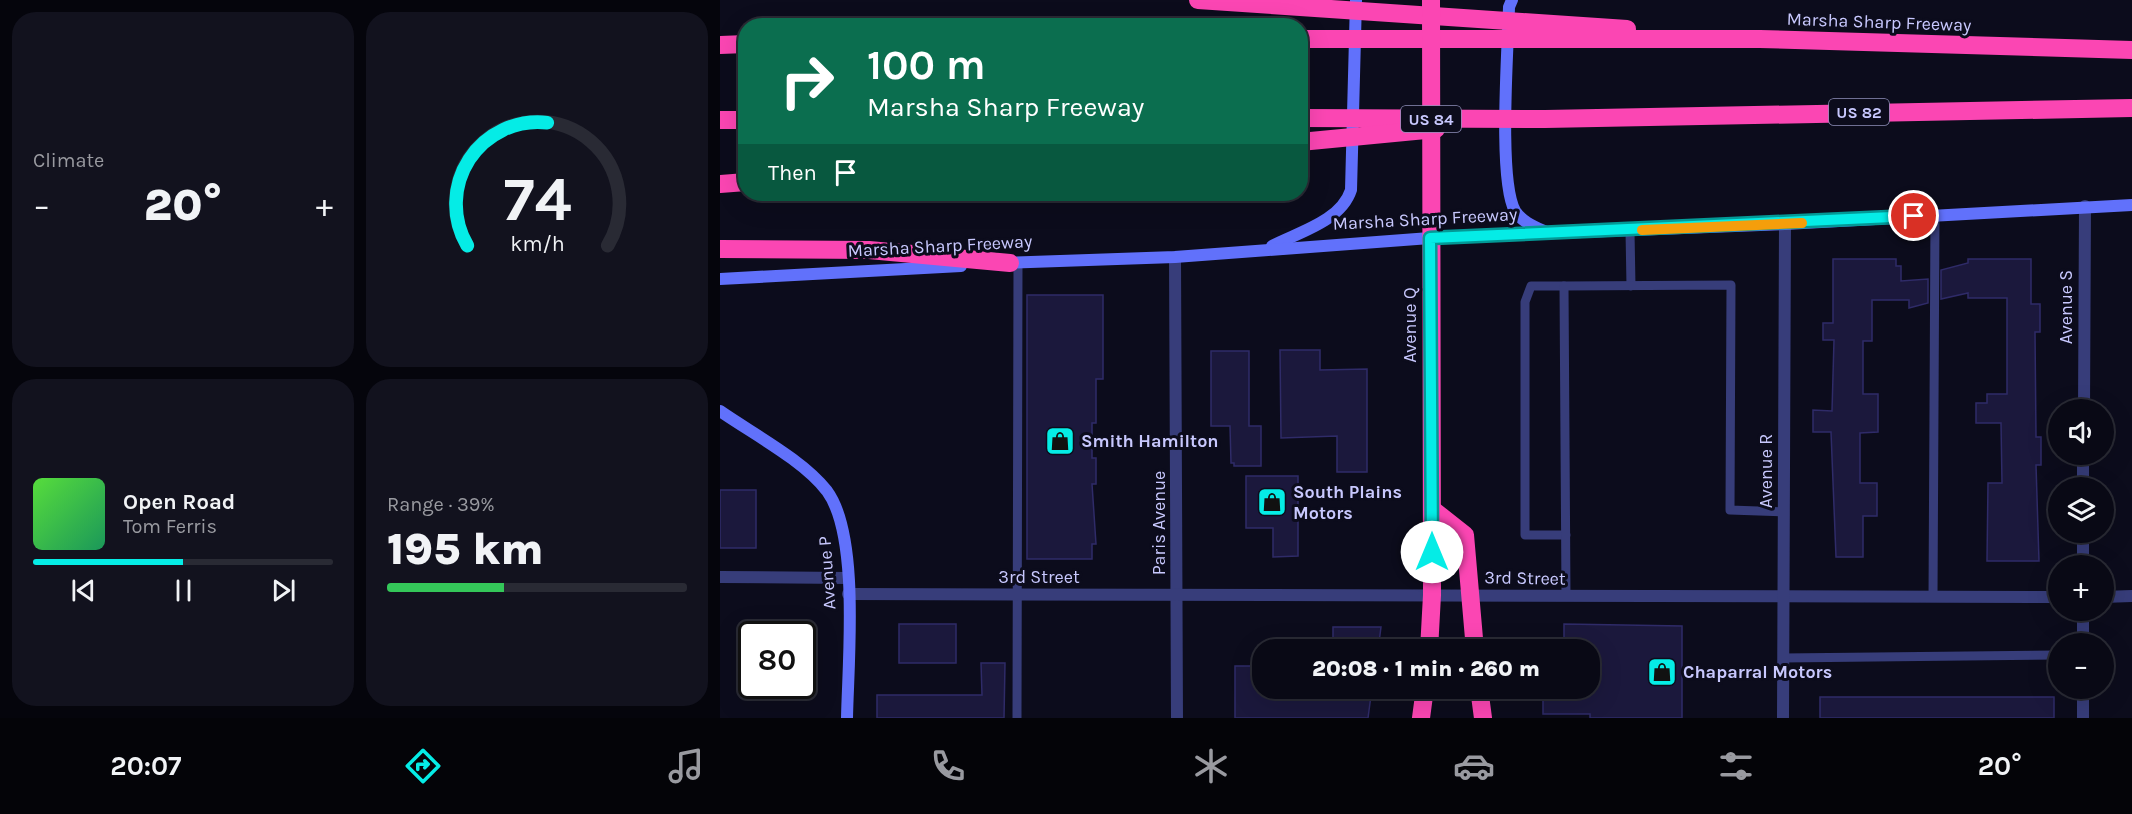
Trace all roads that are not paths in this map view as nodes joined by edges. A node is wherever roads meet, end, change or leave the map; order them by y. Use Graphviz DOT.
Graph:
graph roads {
  1 [pos="1198,0"];
  2 [pos="1356,0"];
  3 [pos="1431,0"];
  4 [pos="1512,0"];
  5 [pos="1586,32"];
  6 [pos="1308,39"];
  7 [pos="738,44"];
  8 [pos="720,45"];
  9 [pos="2132,50"];
  10 [pos="2132,108"];
  11 [pos="1308,118"];
  12 [pos="1545,119"];
  13 [pos="720,120"];
  14 [pos="738,120"];
  15 [pos="1308,140"];
  16 [pos="738,183"];
  17 [pos="720,184"];
  18 [pos="2132,205"];
  19 [pos="2085,206"];
  20 [pos="1935,215"];
  21 [pos="1785,224"];
  22 [pos="1630,231"];
  23 [pos="1549,234"];
  24 [pos="1430,238"];
  25 [pos="720,249"];
  26 [pos="1266,250"];
  27 [pos="1175,257"];
  28 [pos="1014,263"];
  29 [pos="720,279"];
  30 [pos="1564,286"];
  31 [pos="1631,286"];
  32 [pos="2084,399"];
  33 [pos="720,411"];
  34 [pos="1432,509"];
  35 [pos="1784,512"];
  36 [pos="1566,535"];
  37 [pos="720,577"];
  38 [pos="848,578"];
  39 [pos="848,594"];
  40 [pos="1017,595"];
  41 [pos="1177,595"];
  42 [pos="1432,595"];
  43 [pos="1471,595"];
  44 [pos="1566,596"];
  45 [pos="1783,597"];
  46 [pos="1933,597"];
  47 [pos="2048,597"];
  48 [pos="2114,597"];
  49 [pos="2132,597"];
  50 [pos="1430,639"];
  51 [pos="1474,639"];
  52 [pos="2048,655"];
  53 [pos="1783,658"];
  54 [pos="1424,699"];
  55 [pos="1480,699"];
  56 [pos="2083,699"];
  57 [pos="847,718"];
  58 [pos="1017,718"];
  59 [pos="1177,718"];
  60 [pos="1421,718"];
  61 [pos="1483,718"];
  62 [pos="1783,718"];
  63 [pos="2083,718"];
  1 -- 5 [label="highway"];
  2 -- 26 [label="main road"];
  3 -- 24 [label="highway, Avenue Q / US 84"];
  4 -- 23 [label="main road"];
  5 -- 6 [label="highway"];
  5 -- 9 [label="highway, Marsha Sharp Freeway"];
  7 -- 8 [label="highway"];
  10 -- 12 [label="highway, US 82"];
  11 -- 12 [label="highway, US 82"];
  12 -- 15 [label="highway"];
  13 -- 14 [label="highway"];
  16 -- 17 [label="highway"];
  18 -- 19 [label="main road, Marsha Sharp Freeway"];
  19 -- 20 [label="main road, Marsha Sharp Freeway"];
  19 -- 32 [label="street, Avenue S"];
  20 -- 21 [label="main road, Marsha Sharp Freeway"];
  20 -- 46 [label="lane"];
  21 -- 22 [label="main road, Marsha Sharp Freeway"];
  21 -- 35 [label="street, Avenue R"];
  22 -- 23 [label="main road, Marsha Sharp Freeway"];
  22 -- 31 [label="lane"];
  23 -- 24 [label="main road, Marsha Sharp Freeway"];
  24 -- 26 [label="main road, Marsha Sharp Freeway"];
  24 -- 34 [label="highway, Avenue Q / US 84"];
  25 -- 28 [label="highway"];
  26 -- 27 [label="main road, Marsha Sharp Freeway"];
  27 -- 28 [label="main road, Marsha Sharp Freeway"];
  27 -- 41 [label="street, Paris Avenue"];
  28 -- 29 [label="main road, Marsha Sharp Freeway"];
  28 -- 40 [label="lane"];
  30 -- 31 [label="lane"];
  30 -- 36 [label="lane"];
  30 -- 36 [label="lane"];
  31 -- 35 [label="lane"];
  33 -- 38 [label="main road, Avenue P"];
  34 -- 42 [label="highway, Avenue Q / US 84"];
  34 -- 43 [label="highway"];
  35 -- 45 [label="street, Avenue R"];
  36 -- 44 [label="lane"];
  37 -- 38 [label="street"];
  38 -- 39 [label="main road, Avenue P"];
  39 -- 40 [label="street, 3rd Street"];
  39 -- 57 [label="main road, Avenue P"];
  40 -- 41 [label="street, 3rd Street"];
  40 -- 58 [label="lane"];
  41 -- 42 [label="street, 3rd Street"];
  41 -- 59 [label="street, Paris Avenue"];
  42 -- 43 [label="street, 3rd Street"];
  42 -- 50 [label="highway, Avenue Q / US 84"];
  43 -- 44 [label="street, 3rd Street"];
  43 -- 51 [label="highway"];
  44 -- 45 [label="street, 3rd Street"];
  45 -- 46 [label="street, 3rd Street"];
  45 -- 53 [label="street, Avenue R"];
  46 -- 47 [label="street, 3rd Street"];
  48 -- 49 [label="street"];
  52 -- 53 [label="lane"];
  53 -- 62 [label="street, Avenue R"];
  54 -- 60 [label="highway"];
  55 -- 61 [label="highway"];
  56 -- 63 [label="street"];
}
